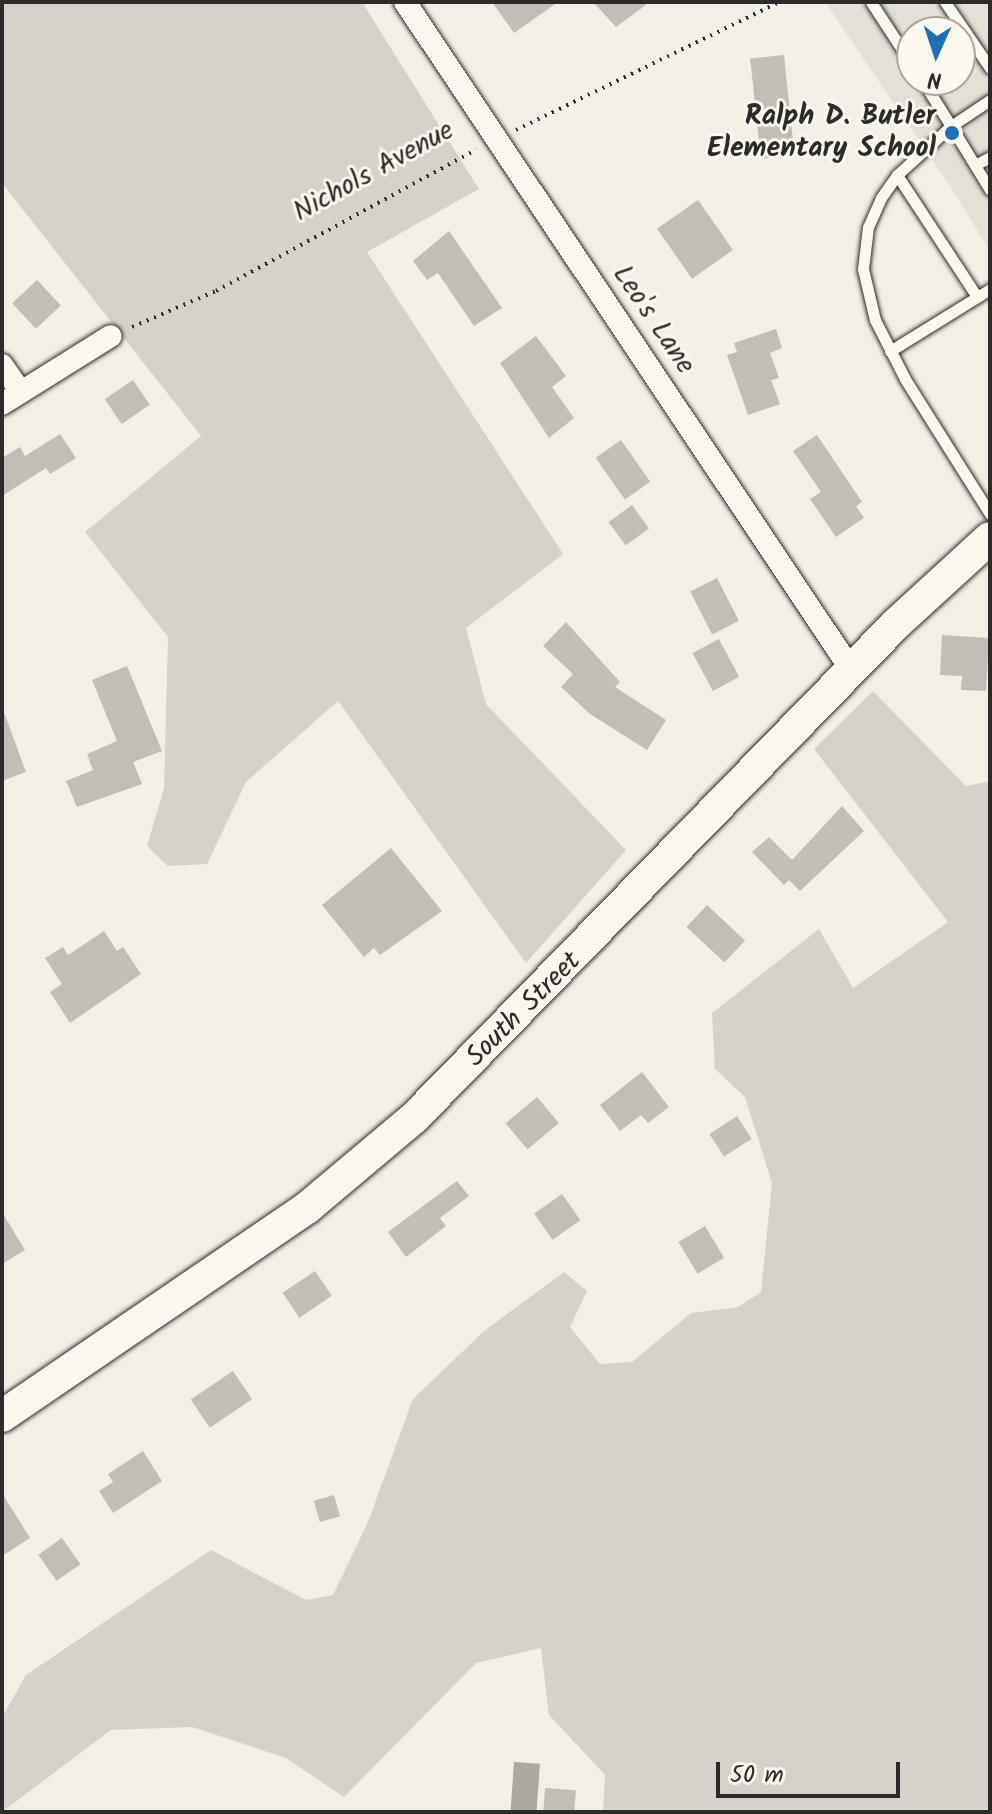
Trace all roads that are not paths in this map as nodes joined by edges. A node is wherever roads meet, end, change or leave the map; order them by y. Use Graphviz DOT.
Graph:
graph roads {
  1 [pos="405,2"];
  2 [pos="871,2"];
  3 [pos="945,2"];
  4 [pos="896,40"];
  5 [pos="990,68"];
  6 [pos="932,96"];
  7 [pos="990,100"];
  8 [pos="951,126"];
  9 [pos="990,157"];
  10 [pos="975,165"];
  11 [pos="897,175"];
  12 [pos="990,190"];
  13 [pos="990,289"];
  14 [pos="977,297"];
  15 [pos="111,336"];
  16 [pos="890,351"];
  17 [pos="2,365"];
  18 [pos="12,398"];
  19 [pos="990,514"];
  20 [pos="990,538"];
  21 [pos="852,671"];
  22 [pos="2,1416"];
  1 -- 21 [label="street, Leo's Lane"];
  2 -- 4 [label="lane"];
  3 -- 5 [label="lane"];
  6 -- 8 [label="lane"];
  7 -- 8 [label="lane"];
  8 -- 10 [label="lane"];
  8 -- 11 [label="lane"];
  9 -- 10 [label="lane"];
  10 -- 12 [label="lane"];
  11 -- 14 [label="lane"];
  11 -- 16 [label="lane"];
  13 -- 14 [label="lane"];
  14 -- 16 [label="lane"];
  15 -- 18 [label="street"];
  16 -- 19 [label="lane"];
  17 -- 18 [label="street"];
  20 -- 21 [label="street, South Street"];
  21 -- 22 [label="street, South Street"];
}
